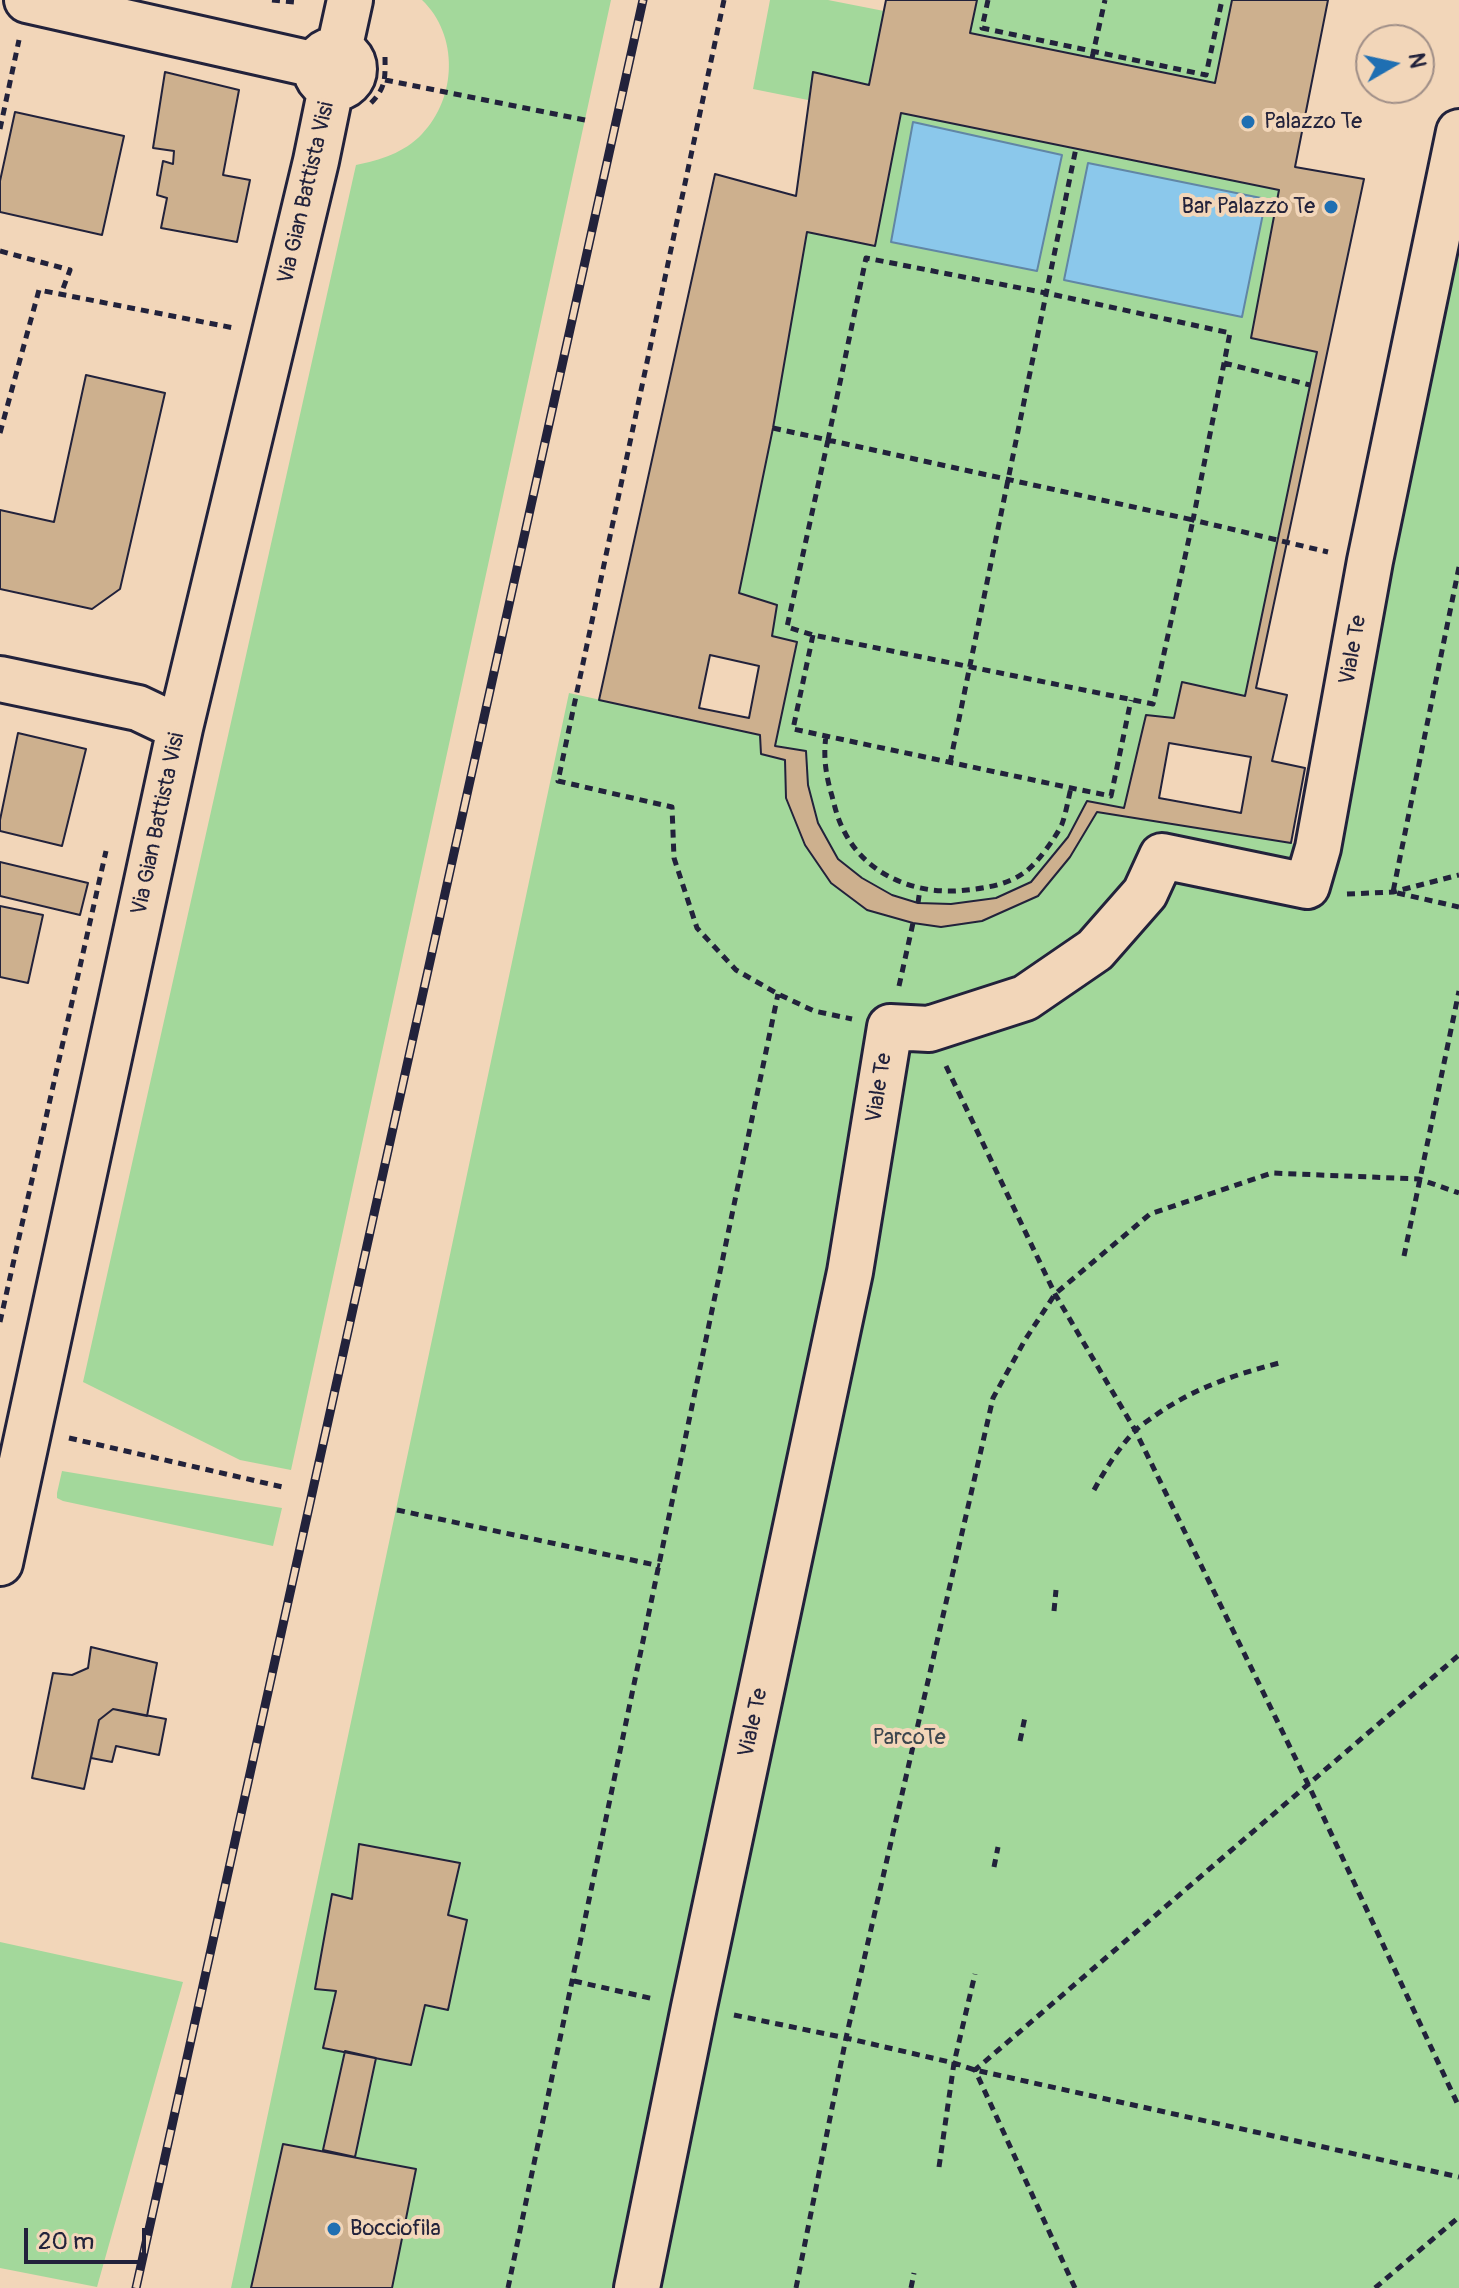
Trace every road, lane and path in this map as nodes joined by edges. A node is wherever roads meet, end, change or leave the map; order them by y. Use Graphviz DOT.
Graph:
graph roads {
  1 [pos="27,0"];
  2 [pos="272,0"];
  3 [pos="298,0"];
  4 [pos="350,0"];
  5 [pos="724,0"];
  6 [pos="988,0"];
  7 [pos="1105,0"];
  8 [pos="1222,0"];
  9 [pos="1093,55"];
  10 [pos="329,68"];
  11 [pos="385,80"];
  12 [pos="585,120"];
  13 [pos="0,129"];
  14 [pos="1459,132"];
  15 [pos="1076,148"];
  16 [pos="0,251"];
  17 [pos="1046,293"];
  18 [pos="61,294"];
  19 [pos="241,330"];
  20 [pos="1224,363"];
  21 [pos="1310,385"];
  22 [pos="773,428"];
  23 [pos="0,433"];
  24 [pos="828,440"];
  25 [pos="1007,479"];
  26 [pos="1193,520"];
  27 [pos="1287,544"];
  28 [pos="1459,567"];
  29 [pos="813,635"];
  30 [pos="969,668"];
  31 [pos="0,679"];
  32 [pos="1131,700"];
  33 [pos="180,728"];
  34 [pos="826,736"];
  35 [pos="950,763"];
  36 [pos="1071,788"];
  37 [pos="1459,875"];
  38 [pos="1307,886"];
  39 [pos="920,889"];
  40 [pos="1393,892"];
  41 [pos="918,903"];
  42 [pos="1459,907"];
  43 [pos="913,923"];
  44 [pos="1459,991"];
  45 [pos="778,994"];
  46 [pos="909,1028"];
  47 [pos="1419,1179"];
  48 [pos="1459,1193"];
  49 [pos="1404,1256"];
  50 [pos="1055,1294"];
  51 [pos="1279,1363"];
  52 [pos="1135,1430"];
  53 [pos="64,1437"];
  54 [pos="287,1488"];
  55 [pos="1094,1490"];
  56 [pos="397,1510"];
  57 [pos="3,1537"];
  58 [pos="660,1566"];
  59 [pos="1056,1590"];
  60 [pos="1054,1611"];
  61 [pos="1459,1655"];
  62 [pos="1025,1717"];
  63 [pos="1020,1741"];
  64 [pos="1308,1784"];
  65 [pos="998,1847"];
  66 [pos="994,1867"];
  67 [pos="975,1974"];
  68 [pos="573,1981"];
  69 [pos="694,2007"];
  70 [pos="846,2038"];
  71 [pos="954,2063"];
  72 [pos="975,2070"];
  73 [pos="1459,2107"];
  74 [pos="939,2167"];
  75 [pos="1459,2177"];
  76 [pos="1459,2217"];
  77 [pos="914,2273"];
  78 [pos="508,2288"];
  79 [pos="637,2288"];
  80 [pos="796,2288"];
  81 [pos="911,2288"];
  82 [pos="1075,2288"];
  83 [pos="1375,2288"];
  1 -- 10 [label="street"];
  1 -- 13 [label="path"];
  2 -- 3 [label="path"];
  4 -- 10 [label="street, Via Gian Battista Visi"];
  5 -- 45 [label="path"];
  6 -- 9 [label="path"];
  7 -- 9 [label="path"];
  8 -- 9 [label="path"];
  10 -- 33 [label="street, Via Gian Battista Visi"];
  11 -- 12 [label="path"];
  14 -- 38 [label="street, Viale Te"];
  15 -- 17 [label="path"];
  16 -- 18 [label="path"];
  17 -- 20 [label="path"];
  17 -- 24 [label="path"];
  17 -- 25 [label="path"];
  18 -- 19 [label="path"];
  18 -- 23 [label="path"];
  20 -- 21 [label="path"];
  20 -- 26 [label="path"];
  22 -- 24 [label="path"];
  24 -- 25 [label="path"];
  24 -- 29 [label="path"];
  25 -- 26 [label="path"];
  25 -- 30 [label="path"];
  26 -- 27 [label="path"];
  26 -- 32 [label="path"];
  28 -- 40 [label="path"];
  29 -- 30 [label="path"];
  29 -- 34 [label="path"];
  30 -- 32 [label="path"];
  30 -- 35 [label="path"];
  31 -- 33 [label="street"];
  32 -- 36 [label="path"];
  33 -- 57 [label="street, Via Gian Battista Visi"];
  34 -- 35 [label="path"];
  34 -- 39 [label="path"];
  35 -- 36 [label="path"];
  36 -- 39 [label="path"];
  37 -- 40 [label="path"];
  38 -- 40 [label="path"];
  38 -- 46 [label="street"];
  39 -- 41 [label="path"];
  40 -- 42 [label="path"];
  43 -- 46 [label="path"];
  44 -- 47 [label="path"];
  45 -- 46 [label="path"];
  45 -- 58 [label="path"];
  46 -- 50 [label="path"];
  46 -- 69 [label="street, Viale Te"];
  47 -- 48 [label="path"];
  47 -- 49 [label="path"];
  47 -- 50 [label="path"];
  50 -- 52 [label="path"];
  50 -- 70 [label="path"];
  51 -- 52 [label="path"];
  52 -- 55 [label="path"];
  52 -- 64 [label="path"];
  53 -- 54 [label="path"];
  56 -- 58 [label="path"];
  58 -- 68 [label="path"];
  59 -- 60 [label="path"];
  61 -- 64 [label="path"];
  62 -- 63 [label="path"];
  64 -- 72 [label="path"];
  64 -- 73 [label="path"];
  65 -- 66 [label="path"];
  67 -- 71 [label="path"];
  68 -- 69 [label="path"];
  68 -- 78 [label="path"];
  69 -- 70 [label="path"];
  69 -- 79 [label="street, Viale Te"];
  70 -- 71 [label="path"];
  70 -- 80 [label="path"];
  71 -- 72 [label="path"];
  71 -- 74 [label="path"];
  72 -- 75 [label="path"];
  72 -- 82 [label="path"];
  76 -- 83 [label="path"];
  77 -- 81 [label="path"];
}
